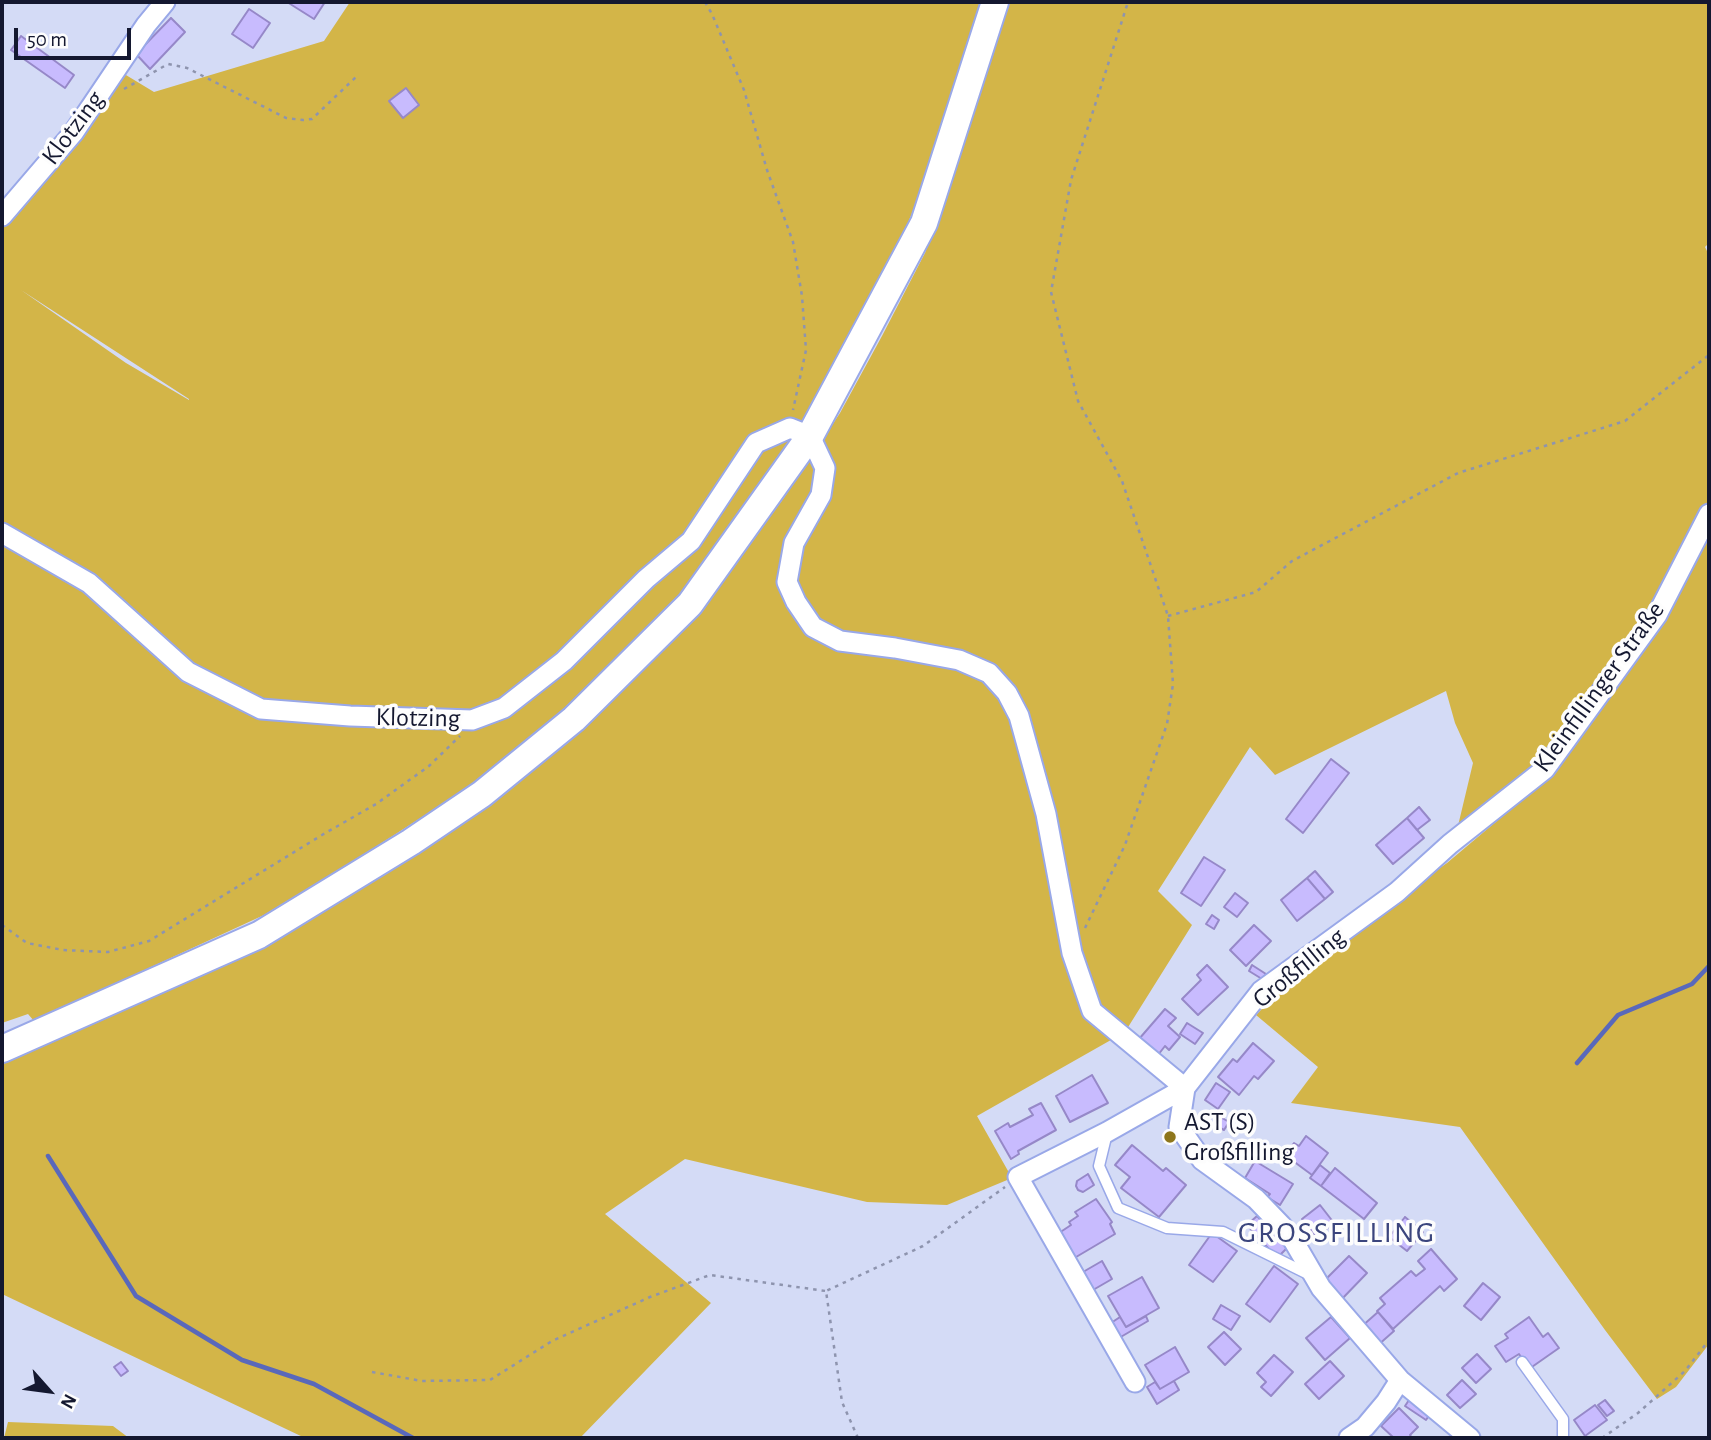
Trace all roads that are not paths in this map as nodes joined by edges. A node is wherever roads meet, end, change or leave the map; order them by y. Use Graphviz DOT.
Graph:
graph roads {
  1 [pos="165,2"];
  2 [pos="995,2"];
  3 [pos="2,216"];
  4 [pos="800,432"];
  5 [pos="1709,514"];
  6 [pos="2,533"];
  7 [pos="1397,892"];
  8 [pos="2,1049"];
  9 [pos="1185,1088"];
  10 [pos="1107,1132"];
  11 [pos="1315,1277"];
  12 [pos="1522,1362"];
  13 [pos="1400,1380"];
  14 [pos="1135,1382"];
  15 [pos="1349,1438"];
  16 [pos="1470,1438"];
  17 [pos="1563,1438"];
  1 -- 3 [label="street, Klotzing"];
  2 -- 4 [label="main road"];
  4 -- 6 [label="street, Klotzing"];
  4 -- 8 [label="main road"];
  4 -- 9 [label="street"];
  5 -- 7 [label="street, Kleinfillinger Straße"];
  7 -- 9 [label="street, Großfilling"];
  9 -- 10 [label="street, Großfilling"];
  9 -- 11 [label="street, Großfilling"];
  10 -- 11 [label="lane"];
  10 -- 14 [label="street, Großfilling"];
  11 -- 13 [label="street, Großfilling"];
  12 -- 17 [label="lane"];
  13 -- 15 [label="street"];
  13 -- 16 [label="street, Großfilling"];
}
